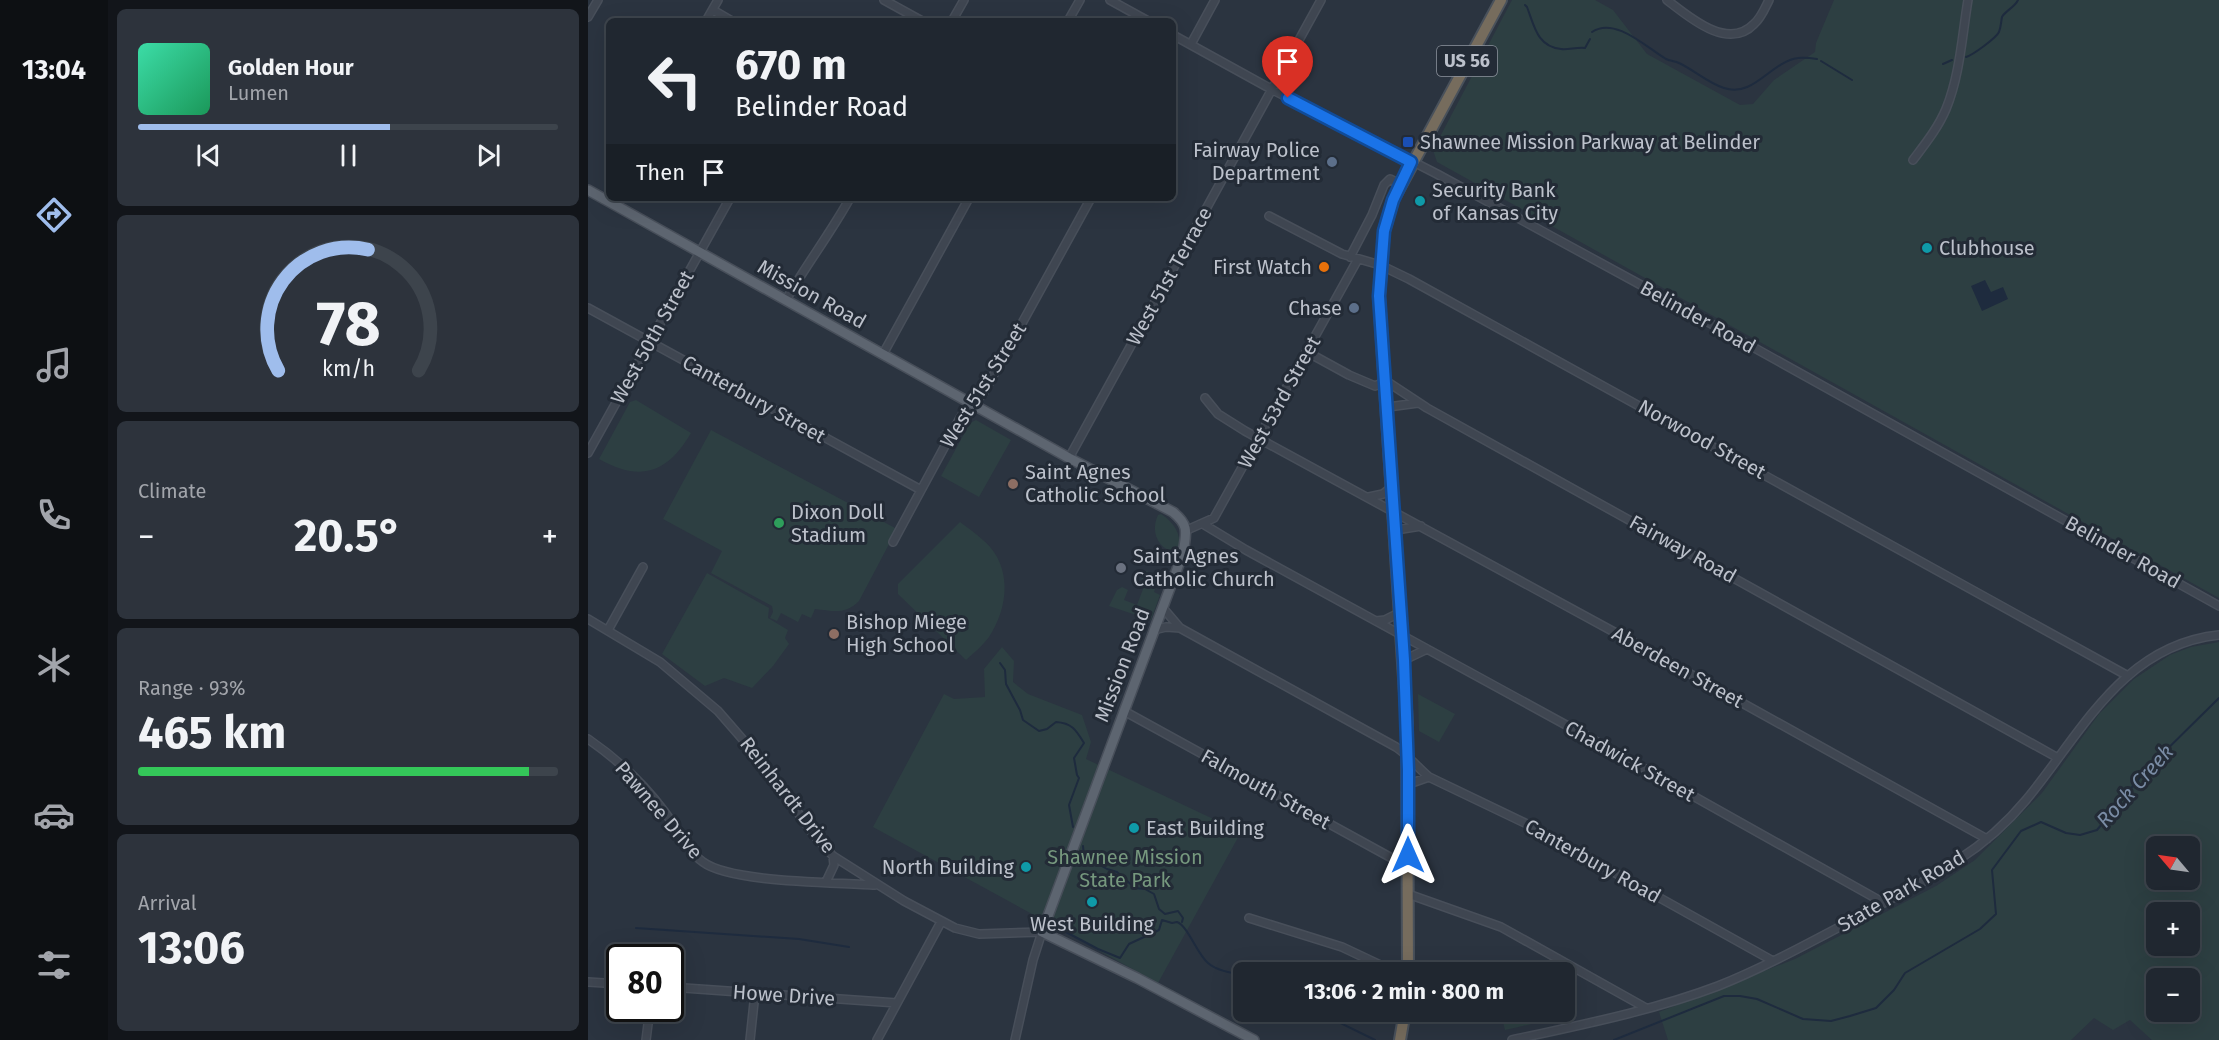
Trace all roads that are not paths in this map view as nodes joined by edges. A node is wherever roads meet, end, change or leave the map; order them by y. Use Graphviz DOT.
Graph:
graph roads {
  1 [pos="597,0"];
  2 [pos="718,0"];
  3 [pos="884,0"];
  4 [pos="964,0"];
  5 [pos="1080,0"];
  6 [pos="1110,0"];
  7 [pos="1215,0"];
  8 [pos="1321,0"];
  9 [pos="1501,0"];
  10 [pos="1667,0"];
  11 [pos="1769,0"];
  12 [pos="1968,0"];
  13 [pos="1123,3"];
  14 [pos="713,10"];
  15 [pos="588,17"];
  16 [pos="708,18"];
  17 [pos="727,18"];
  18 [pos="917,18"];
  19 [pos="954,18"];
  20 [pos="1070,18"];
  21 [pos="1144,18"];
  22 [pos="1176,38"];
  23 [pos="1191,44"];
  24 [pos="1271,89"];
  25 [pos="1913,160"];
  26 [pos="1411,162"];
  27 [pos="1400,184"];
  28 [pos="588,190"];
  29 [pos="606,197"];
  30 [pos="613,201"];
  31 [pos="728,201"];
  32 [pos="848,201"];
  33 [pos="967,201"];
  34 [pos="1089,201"];
  35 [pos="1269,216"];
  36 [pos="699,252"];
  37 [pos="1350,257"];
  38 [pos="1358,259"];
  39 [pos="1380,265"];
  40 [pos="786,300"];
  41 [pos="588,308"];
  42 [pos="650,342"];
  43 [pos="1307,352"];
  44 [pos="882,354"];
  45 [pos="1386,381"];
  46 [pos="1204,398"];
  47 [pos="973,403"];
  48 [pos="1418,403"];
  49 [pos="1388,407"];
  50 [pos="1259,438"];
  51 [pos="588,453"];
  52 [pos="1069,458"];
  53 [pos="1393,486"];
  54 [pos="921,490"];
  55 [pos="1369,497"];
  56 [pos="1395,511"];
  57 [pos="1203,524"];
  58 [pos="1421,526"];
  59 [pos="1187,530"];
  60 [pos="1396,530"];
  61 [pos="893,542"];
  62 [pos="643,567"];
  63 [pos="2219,606"];
  64 [pos="1163,608"];
  65 [pos="1402,612"];
  66 [pos="588,619"];
  67 [pos="1376,621"];
  68 [pos="1180,628"];
  69 [pos="608,630"];
  70 [pos="1154,630"];
  71 [pos="2219,635"];
  72 [pos="1403,636"];
  73 [pos="1427,649"];
  74 [pos="1404,660"];
  75 [pos="2128,676"];
  76 [pos="1124,711"];
  77 [pos="588,739"];
  78 [pos="1408,755"];
  79 [pos="2058,758"];
  80 [pos="1429,777"];
  81 [pos="1408,784"];
  82 [pos="1987,838"];
  83 [pos="833,856"];
  84 [pos="1408,867"];
  85 [pos="826,882"];
  86 [pos="878,885"];
  87 [pos="1408,894"];
  88 [pos="1884,903"];
  89 [pos="1249,918"];
  90 [pos="941,922"];
  91 [pos="1042,932"];
  92 [pos="1773,961"];
  93 [pos="1374,962"];
  94 [pos="1408,962"];
  95 [pos="588,982"];
  96 [pos="606,983"];
  97 [pos="684,988"];
  98 [pos="755,993"];
  99 [pos="897,1003"];
  100 [pos="1646,1008"];
  101 [pos="648,1022"];
  102 [pos="1403,1022"];
  103 [pos="646,1040"];
  104 [pos="750,1040"];
  105 [pos="877,1040"];
  106 [pos="1016,1040"];
  107 [pos="1254,1040"];
  108 [pos="1400,1040"];
  109 [pos="1512,1040"];
  1 -- 15 [label="street"];
  2 -- 14 [label="street"];
  3 -- 18 [label="street"];
  4 -- 19 [label="street"];
  5 -- 20 [label="street"];
  6 -- 13 [label="street"];
  7 -- 23 [label="street"];
  8 -- 24 [label="street, West 51st Terrace"];
  9 -- 26 [label="highway, US 56"];
  10 -- 11 [label="street"];
  12 -- 25 [label="street"];
  13 -- 21 [label="street"];
  14 -- 16 [label="street"];
  14 -- 17 [label="street"];
  22 -- 23 [label="street, Belinder Road"];
  23 -- 24 [label="street, Belinder Road"];
  24 -- 26 [label="street, Belinder Road"];
  24 -- 52 [label="street, West 51st Terrace"];
  26 -- 27 [label="highway, US 56"];
  26 -- 63 [label="street, Belinder Road"];
  27 -- 37 [label="street"];
  27 -- 39 [label="highway, US 56"];
  28 -- 29 [label="main road, Mission Road"];
  30 -- 36 [label="main road, Mission Road"];
  31 -- 36 [label="street, West 50th Street"];
  32 -- 40 [label="street"];
  33 -- 44 [label="street"];
  34 -- 47 [label="street, West 51st Street"];
  35 -- 37 [label="street, Norwood Street"];
  36 -- 40 [label="main road, Mission Road"];
  36 -- 42 [label="street, West 50th Street"];
  37 -- 38 [label="street, Norwood Street"];
  38 -- 39 [label="street, Norwood Street"];
  38 -- 43 [label="street, West 53rd Street"];
  39 -- 45 [label="highway, US 56"];
  39 -- 75 [label="street, Norwood Street"];
  40 -- 44 [label="main road, Mission Road"];
  41 -- 42 [label="street, Canterbury Street"];
  42 -- 51 [label="street, West 50th Street"];
  42 -- 54 [label="street, Canterbury Street"];
  43 -- 45 [label="street"];
  43 -- 50 [label="street, West 53rd Street"];
  44 -- 47 [label="main road, Mission Road"];
  45 -- 48 [label="street, Fairway Road"];
  45 -- 49 [label="highway, US 56"];
  46 -- 50 [label="street, Aberdeen Street"];
  47 -- 52 [label="main road, Mission Road"];
  47 -- 54 [label="street, West 51st Street"];
  48 -- 49 [label="street"];
  48 -- 79 [label="street, Fairway Road"];
  49 -- 53 [label="highway, US 56"];
  50 -- 55 [label="street, Aberdeen Street"];
  50 -- 57 [label="street, West 53rd Street"];
  52 -- 59 [label="main road, Mission Road"];
  53 -- 55 [label="street"];
  53 -- 56 [label="highway, US 56"];
  54 -- 61 [label="street, West 51st Street"];
  55 -- 56 [label="street, Aberdeen Street"];
  56 -- 58 [label="street, Aberdeen Street"];
  56 -- 60 [label="highway, US 56"];
  57 -- 59 [label="street, West 53rd Street"];
  57 -- 67 [label="street, Chadwick Street"];
  58 -- 60 [label="street"];
  58 -- 82 [label="street, Aberdeen Street"];
  59 -- 64 [label="main road, Mission Road"];
  60 -- 65 [label="highway, US 56"];
  62 -- 69 [label="street"];
  64 -- 68 [label="street"];
  64 -- 70 [label="main road, Mission Road"];
  65 -- 67 [label="street"];
  65 -- 72 [label="highway, US 56"];
  66 -- 69 [label="street, Reinhardt Drive"];
  67 -- 72 [label="street, Chadwick Street"];
  68 -- 70 [label="street"];
  68 -- 78 [label="street"];
  69 -- 83 [label="street, Reinhardt Drive"];
  70 -- 76 [label="main road, Mission Road"];
  71 -- 75 [label="street, State Park Road"];
  72 -- 73 [label="street, Chadwick Street"];
  72 -- 74 [label="highway, US 56"];
  73 -- 74 [label="street"];
  73 -- 88 [label="street, Chadwick Street"];
  74 -- 78 [label="highway, US 56"];
  75 -- 79 [label="street, State Park Road"];
  76 -- 84 [label="street, Falmouth Street"];
  76 -- 91 [label="main road, Mission Road"];
  77 -- 85 [label="street, Pawnee Drive"];
  78 -- 80 [label="street"];
  78 -- 81 [label="highway, US 56"];
  79 -- 82 [label="street, State Park Road"];
  80 -- 81 [label="street"];
  80 -- 92 [label="street, Canterbury Road"];
  81 -- 84 [label="highway, US 56"];
  82 -- 88 [label="street, State Park Road"];
  83 -- 85 [label="street"];
  83 -- 86 [label="street, Reinhardt Drive"];
  84 -- 87 [label="highway, US 56"];
  85 -- 86 [label="street, Pawnee Drive"];
  86 -- 90 [label="street, Reinhardt Drive"];
  87 -- 94 [label="highway, US 56"];
  87 -- 100 [label="street"];
  88 -- 92 [label="street, State Park Road"];
  89 -- 93 [label="street"];
  90 -- 91 [label="street, Reinhardt Drive"];
  90 -- 99 [label="street"];
  91 -- 106 [label="street"];
  91 -- 107 [label="main road"];
  92 -- 100 [label="street, State Park Road"];
  95 -- 96 [label="street"];
  97 -- 98 [label="street, Howe Drive"];
  98 -- 99 [label="street, Howe Drive"];
  98 -- 104 [label="street"];
  99 -- 105 [label="street"];
  100 -- 109 [label="street, State Park Road"];
  101 -- 103 [label="street"];
  102 -- 108 [label="highway"];
}
